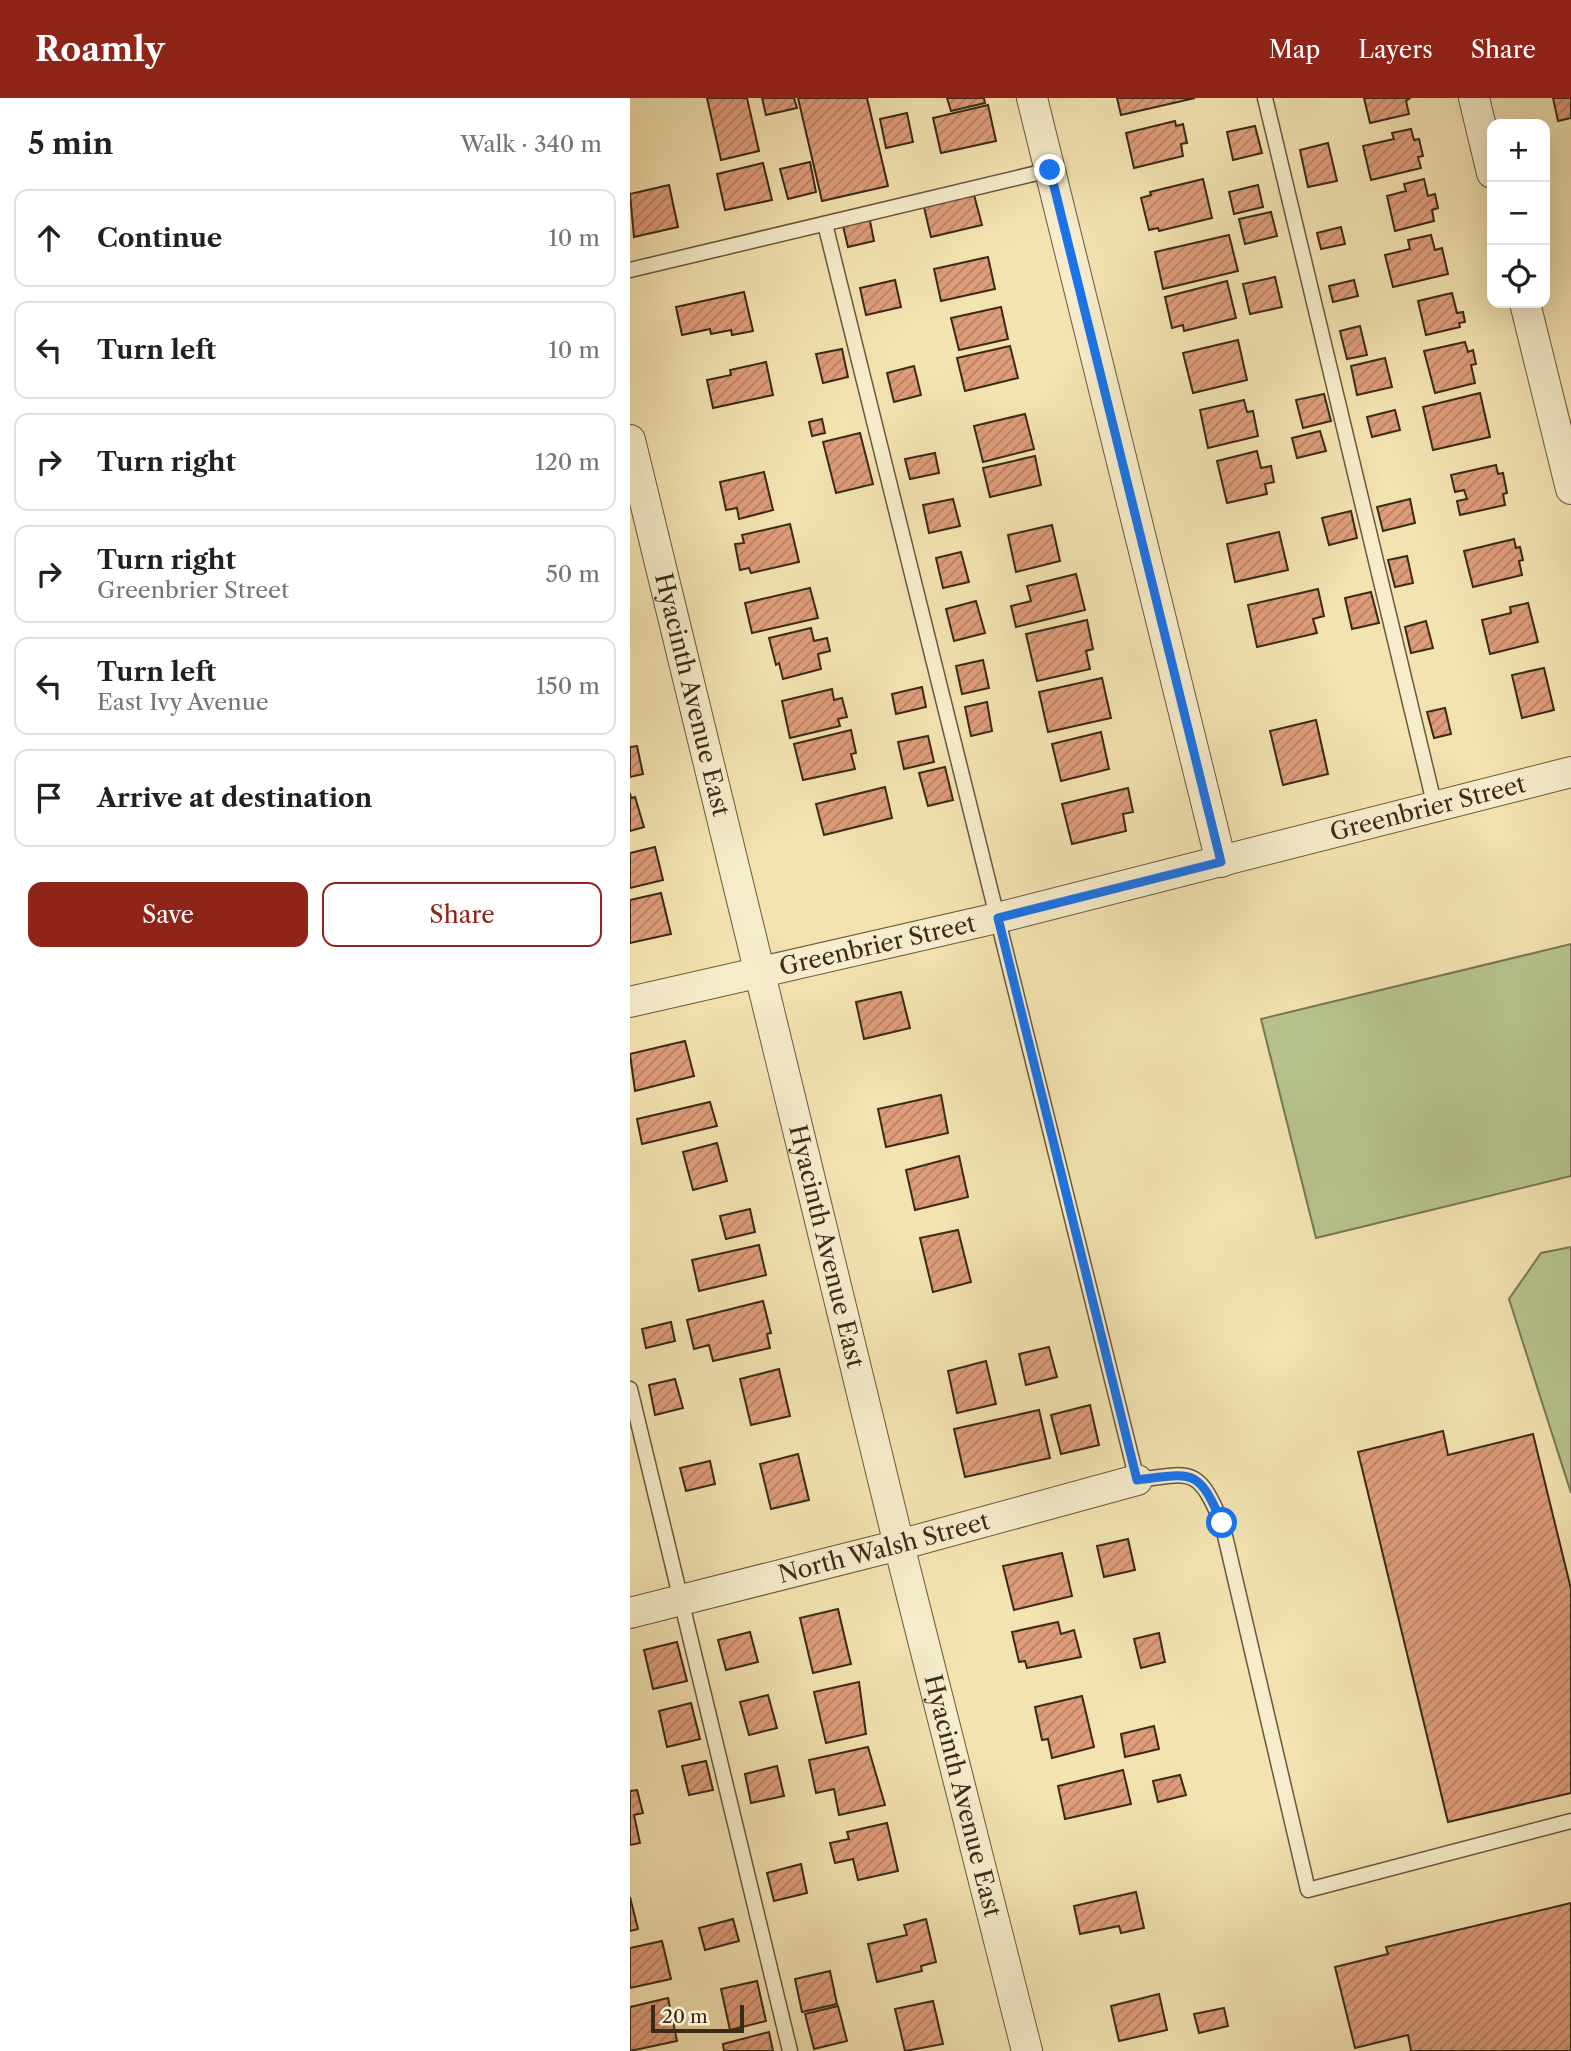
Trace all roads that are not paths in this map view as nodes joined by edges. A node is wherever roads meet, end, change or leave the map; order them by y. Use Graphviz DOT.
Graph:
graph roads {
  1 [pos="1032,98"];
  2 [pos="1265,98"];
  3 [pos="1474,98"];
  4 [pos="1487,152"];
  5 [pos="1050,170"];
  6 [pos="825,224"];
  7 [pos="630,271"];
  8 [pos="1526,308"];
  9 [pos="630,440"];
  10 [pos="1571,489"];
  11 [pos="1571,772"];
  12 [pos="1435,807"];
  13 [pos="1221,862"];
  14 [pos="998,918"];
  15 [pos="762,973"];
  16 [pos="630,1002"];
  17 [pos="630,1389"];
  18 [pos="1137,1480"];
  19 [pos="899,1545"];
  20 [pos="682,1602"];
  21 [pos="630,1613"];
  22 [pos="1571,1821"];
  23 [pos="790,2051"];
  24 [pos="1027,2051"];
  1 -- 5 [label="street"];
  2 -- 12 [label="lane"];
  3 -- 4 [label="street"];
  5 -- 6 [label="lane"];
  5 -- 13 [label="street"];
  6 -- 7 [label="lane"];
  6 -- 14 [label="lane"];
  8 -- 10 [label="street"];
  9 -- 15 [label="street, Hyacinth Avenue East"];
  11 -- 12 [label="street, Greenbrier Street"];
  12 -- 13 [label="street, Greenbrier Street"];
  13 -- 14 [label="street, Greenbrier Street"];
  14 -- 15 [label="street, Greenbrier Street"];
  14 -- 18 [label="lane"];
  15 -- 16 [label="street, Greenbrier Street"];
  15 -- 19 [label="street, Hyacinth Avenue East"];
  17 -- 20 [label="lane"];
  18 -- 19 [label="street, North Walsh Street"];
  18 -- 22 [label="lane"];
  19 -- 20 [label="street, North Walsh Street"];
  19 -- 24 [label="street, Hyacinth Avenue East"];
  20 -- 21 [label="street, North Walsh Street"];
  20 -- 23 [label="lane"];
}
